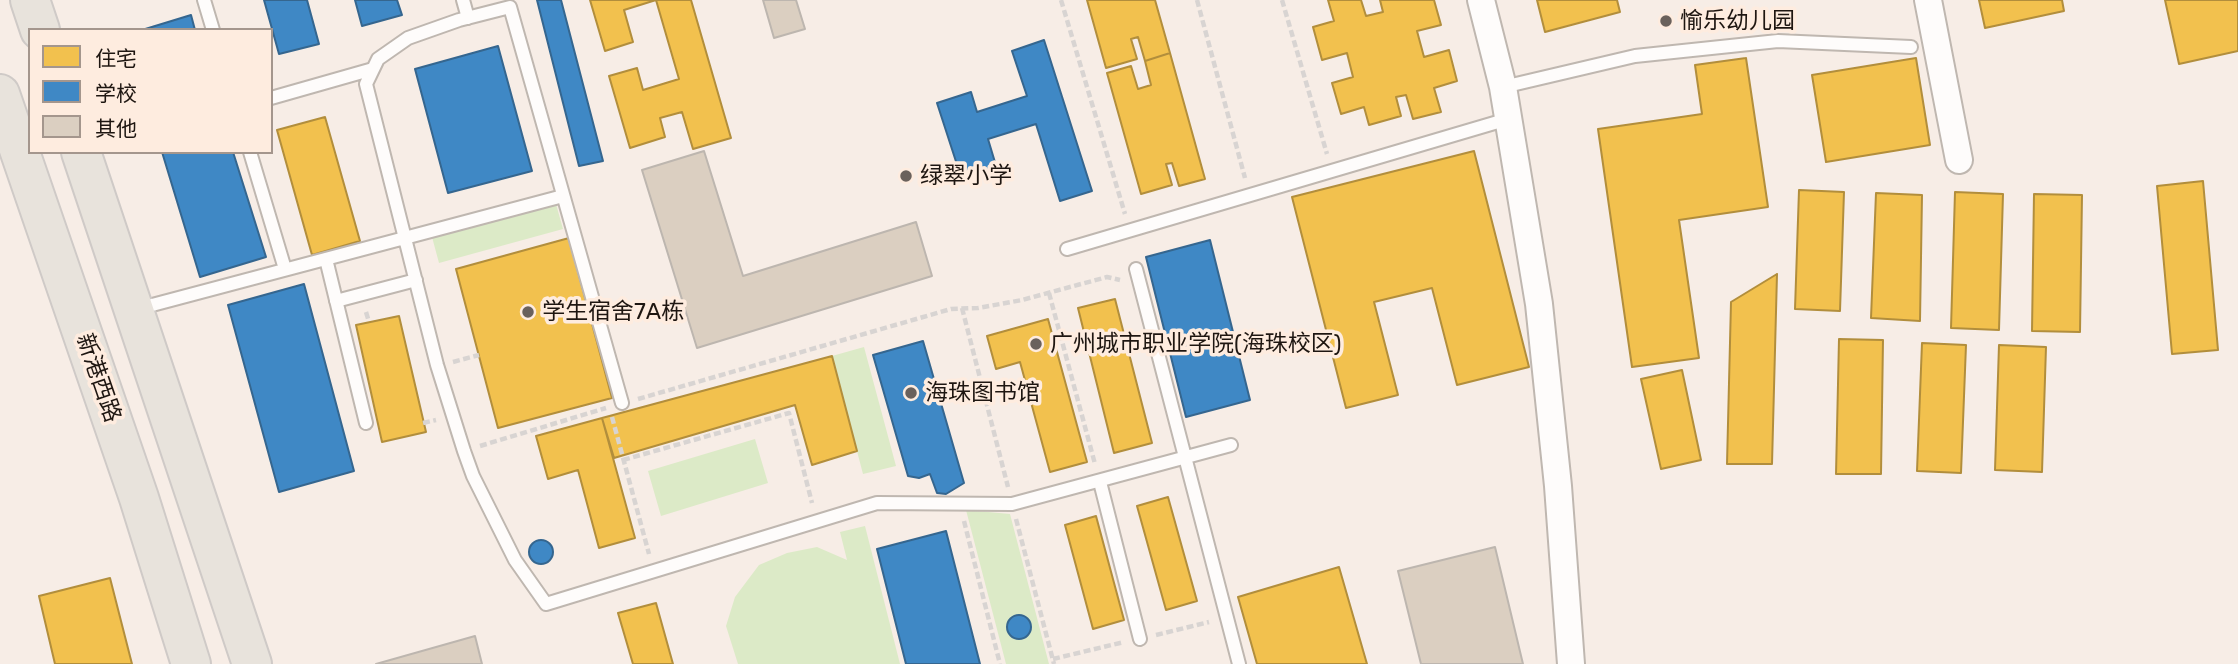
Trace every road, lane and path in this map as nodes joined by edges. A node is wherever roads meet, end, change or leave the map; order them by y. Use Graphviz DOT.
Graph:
graph roads {
  1 [pos="30,0"];
  2 [pos="204,0"];
  3 [pos="464,0"];
  4 [pos="1061,0"];
  5 [pos="1197,0"];
  6 [pos="1282,0"];
  7 [pos="1481,0"];
  8 [pos="1928,0"];
  9 [pos="468,18"];
  10 [pos="39,28"];
  11 [pos="212,28"];
  12 [pos="1911,47"];
  13 [pos="373,69"];
  14 [pos="1503,86"];
  15 [pos="0,94"];
  16 [pos="273,98"];
  17 [pos="1508,119"];
  18 [pos="82,154"];
  19 [pos="251,154"];
  20 [pos="1959,160"];
  21 [pos="1332,171"];
  22 [pos="1250,195"];
  23 [pos="563,197"];
  24 [pos="1130,231"];
  25 [pos="406,238"];
  26 [pos="1067,249"];
  27 [pos="326,259"];
  28 [pos="285,269"];
  29 [pos="1136,269"];
  30 [pos="416,281"];
  31 [pos="1141,288"];
  32 [pos="1049,293"];
  33 [pos="336,301"];
  34 [pos="962,308"];
  35 [pos="135,310"];
  36 [pos="479,355"];
  37 [pos="437,365"];
  38 [pos="622,403"];
  39 [pos="366,423"];
  40 [pos="1231,445"];
  41 [pos="464,451"];
  42 [pos="1186,458"];
  43 [pos="623,460"];
  44 [pos="1100,482"];
  45 [pos="960,503"];
  46 [pos="1012,504"];
  47 [pos="817,522"];
  48 [pos="653,572"];
  49 [pos="1140,639"];
  50 [pos="191,664"];
  51 [pos="252,664"];
  52 [pos="1000,664"];
  53 [pos="1054,664"];
  54 [pos="1239,664"];
  55 [pos="1571,664"];
  1 -- 10 [label="main road"];
  2 -- 11 [label="lane"];
  3 -- 9 [label="lane"];
  4 -- 24 [label="path"];
  5 -- 22 [label="path"];
  6 -- 21 [label="path"];
  7 -- 14 [label="street"];
  8 -- 20 [label="street"];
  9 -- 13 [label="lane"];
  9 -- 23 [label="lane"];
  12 -- 14 [label="lane"];
  13 -- 16 [label="lane"];
  13 -- 25 [label="lane"];
  14 -- 17 [label="street"];
  15 -- 50 [label="main road, 新港西路"];
  17 -- 21 [label="lane"];
  17 -- 55 [label="street"];
  18 -- 35 [label="main road"];
  19 -- 28 [label="lane"];
  21 -- 22 [label="lane"];
  22 -- 24 [label="lane"];
  23 -- 25 [label="lane"];
  23 -- 38 [label="lane"];
  24 -- 26 [label="lane"];
  25 -- 27 [label="lane"];
  25 -- 30 [label="lane"];
  27 -- 28 [label="lane"];
  27 -- 33 [label="lane"];
  28 -- 35 [label="lane"];
  29 -- 31 [label="lane"];
  30 -- 33 [label="lane"];
  30 -- 37 [label="lane"];
  31 -- 32 [label="path"];
  31 -- 42 [label="lane"];
  32 -- 34 [label="path"];
  32 -- 44 [label="path"];
  33 -- 39 [label="lane"];
  34 -- 38 [label="path"];
  34 -- 46 [label="path"];
  35 -- 51 [label="main road"];
  36 -- 37 [label="path"];
  37 -- 41 [label="lane"];
  40 -- 42 [label="lane"];
  41 -- 43 [label="path"];
  41 -- 48 [label="lane"];
  42 -- 44 [label="lane"];
  42 -- 54 [label="lane"];
  43 -- 47 [label="path"];
  43 -- 48 [label="path"];
  44 -- 46 [label="lane"];
  44 -- 49 [label="lane"];
  45 -- 46 [label="lane"];
  45 -- 47 [label="lane"];
  45 -- 52 [label="path"];
  46 -- 53 [label="path"];
  47 -- 48 [label="lane"];
}
